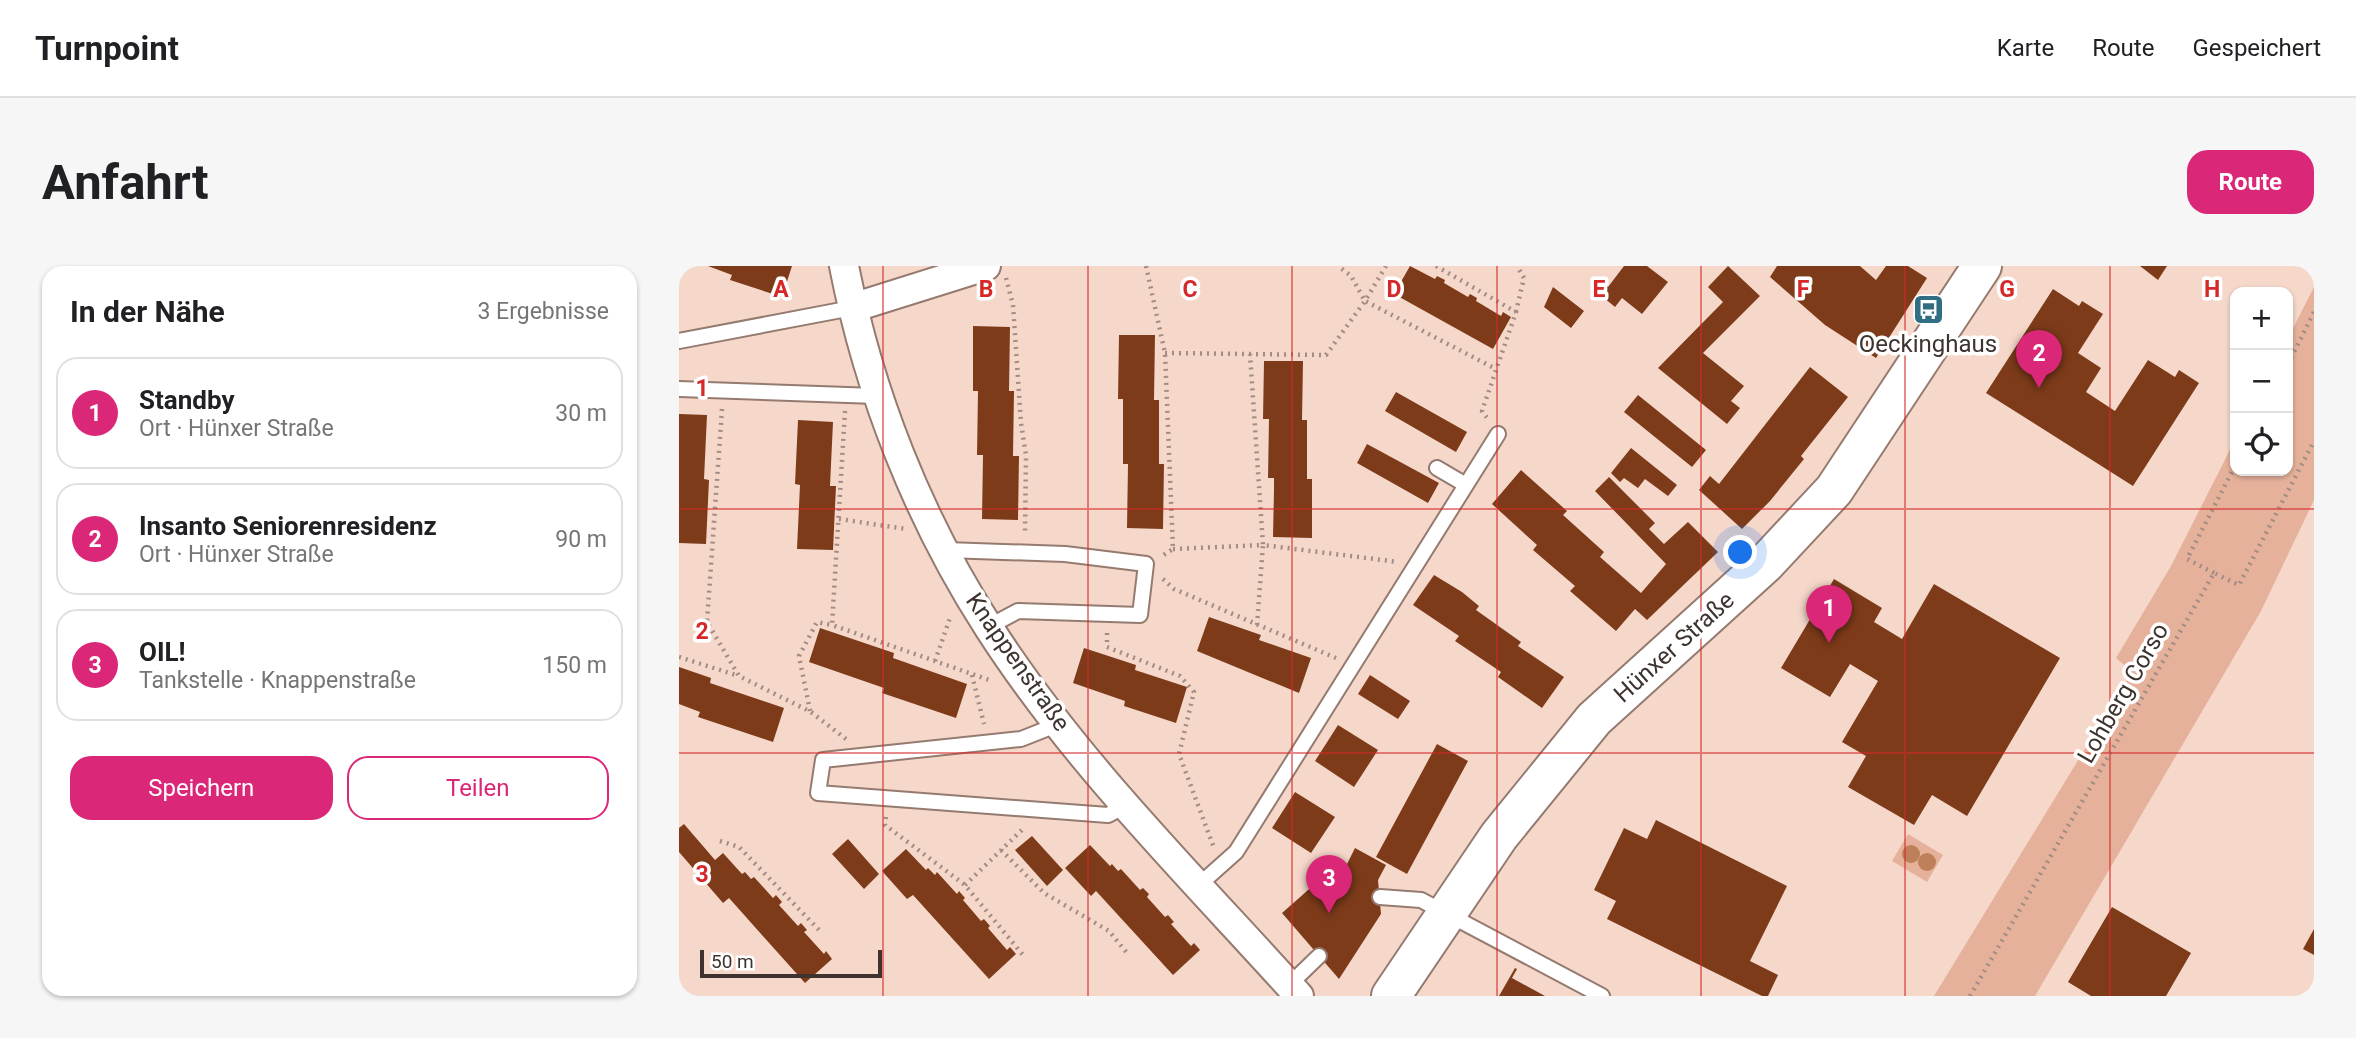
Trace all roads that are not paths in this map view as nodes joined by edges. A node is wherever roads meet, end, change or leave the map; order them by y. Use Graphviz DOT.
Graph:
graph roads {
  1 [pos="844,266"];
  2 [pos="986,266"];
  3 [pos="1982,266"];
  4 [pos="852,308"];
  5 [pos="679,341"];
  6 [pos="679,389"];
  7 [pos="876,396"];
  8 [pos="1498,434"];
  9 [pos="1437,468"];
  10 [pos="1466,485"];
  11 [pos="942,542"];
  12 [pos="989,628"];
  13 [pos="1059,724"];
  14 [pos="1127,805"];
  15 [pos="1199,885"];
  16 [pos="1380,897"];
  17 [pos="1445,914"];
  18 [pos="1319,956"];
  19 [pos="1294,990"];
  20 [pos="1391,996"];
  21 [pos="1602,996"];
  1 -- 4 [label="street, Knappenstraße"];
  2 -- 4 [label="street"];
  3 -- 17 [label="main road, Hünxer Straße"];
  4 -- 5 [label="lane"];
  4 -- 7 [label="street, Knappenstraße"];
  6 -- 7 [label="lane"];
  7 -- 11 [label="street, Knappenstraße"];
  8 -- 10 [label="lane"];
  9 -- 10 [label="lane"];
  10 -- 15 [label="lane"];
  11 -- 12 [label="street, Knappenstraße"];
  11 -- 12 [label="lane"];
  12 -- 13 [label="street, Knappenstraße"];
  13 -- 14 [label="street, Knappenstraße"];
  13 -- 14 [label="lane"];
  14 -- 15 [label="street, Knappenstraße"];
  15 -- 19 [label="street, Knappenstraße"];
  16 -- 17 [label="lane"];
  17 -- 20 [label="main road, Hünxer Straße"];
  17 -- 21 [label="lane"];
  18 -- 19 [label="lane"];
}
